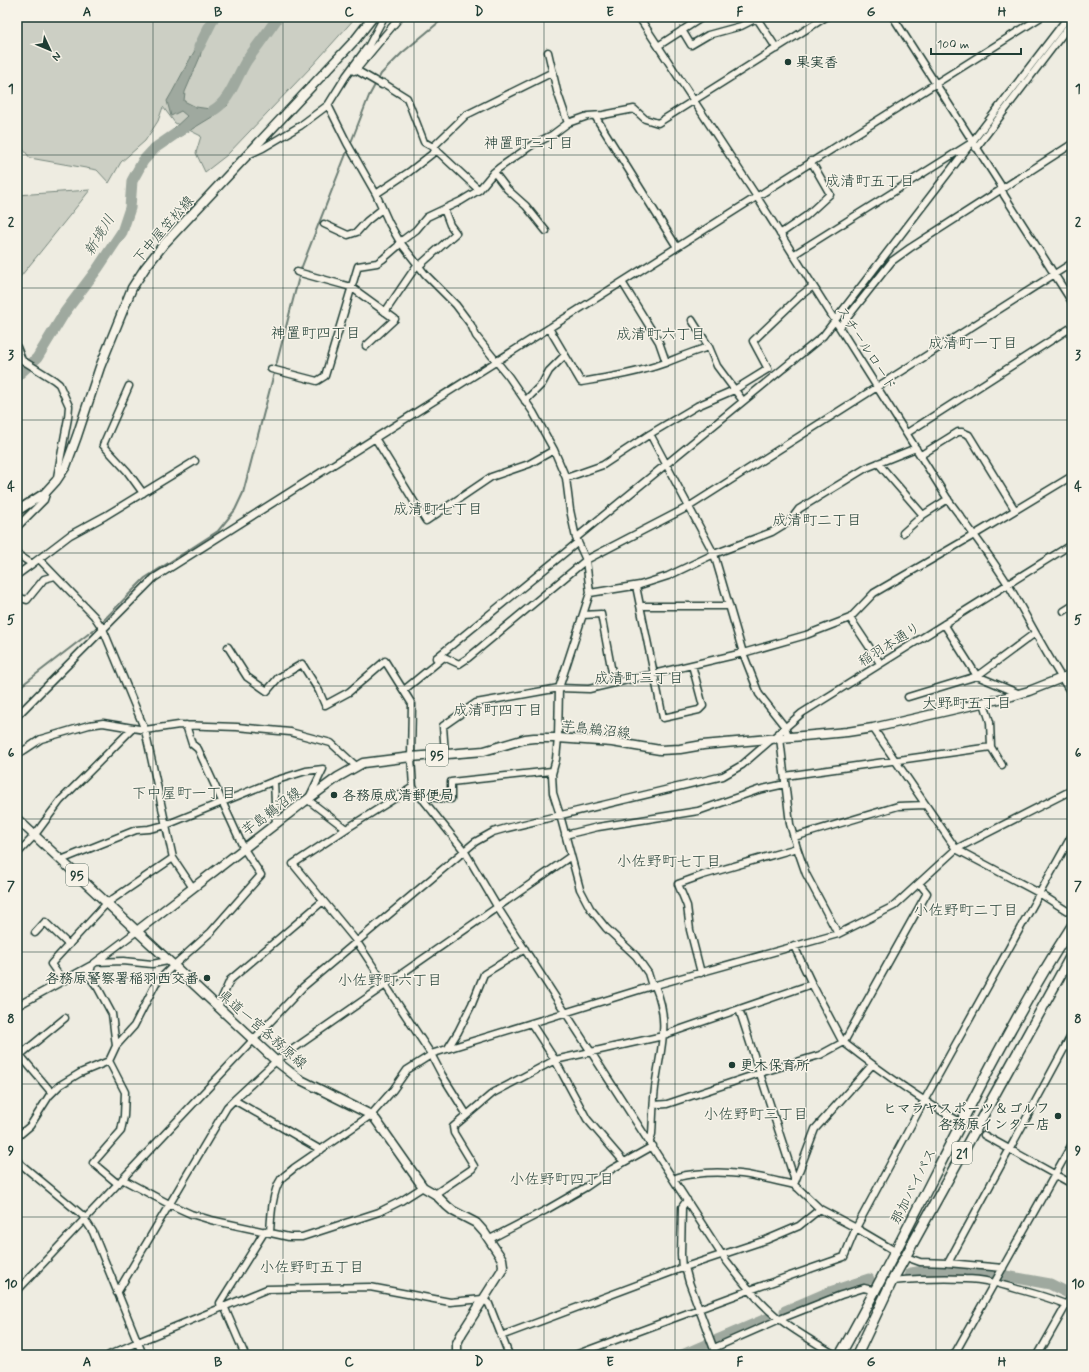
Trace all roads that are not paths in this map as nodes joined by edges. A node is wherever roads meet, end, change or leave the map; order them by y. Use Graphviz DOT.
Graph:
graph roads {
  1 [pos="373,17"];
  2 [pos="384,17"];
  3 [pos="400,17"];
  4 [pos="639,17"];
  5 [pos="703,17"];
  6 [pos="826,17"];
  7 [pos="893,17"];
  8 [pos="1040,17"];
  9 [pos="1068,17"];
  10 [pos="757,18"];
  11 [pos="1072,22"];
  12 [pos="682,30"];
  13 [pos="658,46"];
  14 [pos="776,49"];
  15 [pos="548,52"];
  16 [pos="356,70"];
  17 [pos="553,72"];
  18 [pos="346,76"];
  19 [pos="935,83"];
  20 [pos="693,100"];
  21 [pos="328,105"];
  22 [pos="595,116"];
  23 [pos="568,123"];
  24 [pos="973,142"];
  25 [pos="1072,144"];
  26 [pos="976,148"];
  27 [pos="435,149"];
  28 [pos="248,154"];
  29 [pos="811,161"];
  30 [pos="494,172"];
  31 [pos="1002,189"];
  32 [pos="479,190"];
  33 [pos="376,194"];
  34 [pos="757,197"];
  35 [pos="382,209"];
  36 [pos="444,209"];
  37 [pos="324,224"];
  38 [pos="546,231"];
  39 [pos="780,234"];
  40 [pos="400,242"];
  41 [pos="677,247"];
  42 [pos="793,255"];
  43 [pos="1072,263"];
  44 [pos="418,265"];
  45 [pos="299,272"];
  46 [pos="1054,274"];
  47 [pos="622,282"];
  48 [pos="813,286"];
  49 [pos="351,287"];
  50 [pos="1072,302"];
  51 [pos="385,312"];
  52 [pos="692,320"];
  53 [pos="835,320"];
  54 [pos="840,327"];
  55 [pos="1072,327"];
  56 [pos="549,328"];
  57 [pos="366,346"];
  58 [pos="17,347"];
  59 [pos="709,347"];
  60 [pos="565,355"];
  61 [pos="19,361"];
  62 [pos="496,362"];
  63 [pos="666,362"];
  64 [pos="274,370"];
  65 [pos="129,386"];
  66 [pos="877,386"];
  67 [pos="734,390"];
  68 [pos="525,401"];
  69 [pos="743,401"];
  70 [pos="907,433"];
  71 [pos="650,434"];
  72 [pos="375,438"];
  73 [pos="916,448"];
  74 [pos="554,450"];
  75 [pos="921,455"];
  76 [pos="195,460"];
  77 [pos="878,463"];
  78 [pos="666,465"];
  79 [pos="1072,476"];
  80 [pos="566,478"];
  81 [pos="56,481"];
  82 [pos="48,490"];
  83 [pos="143,493"];
  84 [pos="948,499"];
  85 [pos="690,506"];
  86 [pos="1015,510"];
  87 [pos="17,511"];
  88 [pos="923,515"];
  89 [pos="17,528"];
  90 [pos="903,533"];
  91 [pos="974,535"];
  92 [pos="577,540"];
  93 [pos="1072,544"];
  94 [pos="17,554"];
  95 [pos="714,554"];
  96 [pos="39,559"];
  97 [pos="586,560"];
  98 [pos="32,564"];
  99 [pos="17,575"];
  100 [pos="56,576"];
  101 [pos="1008,585"];
  102 [pos="636,586"];
  103 [pos="590,593"];
  104 [pos="17,597"];
  105 [pos="640,606"];
  106 [pos="729,606"];
  107 [pos="1072,606"];
  108 [pos="1064,612"];
  109 [pos="583,614"];
  110 [pos="850,618"];
  111 [pos="944,624"];
  112 [pos="103,629"];
  113 [pos="1035,633"];
  114 [pos="228,647"];
  115 [pos="743,653"];
  116 [pos="880,663"];
  117 [pos="692,665"];
  118 [pos="429,670"];
  119 [pos="653,674"];
  120 [pos="1072,674"];
  121 [pos="977,676"];
  122 [pos="1062,678"];
  123 [pos="614,683"];
  124 [pos="559,688"];
  125 [pos="404,690"];
  126 [pos="1020,694"];
  127 [pos="1072,694"];
  128 [pos="908,698"];
  129 [pos="984,703"];
  130 [pos="17,716"];
  131 [pos="186,725"];
  132 [pos="785,727"];
  133 [pos="133,728"];
  134 [pos="873,728"];
  135 [pos="145,730"];
  136 [pos="790,736"];
  137 [pos="558,738"];
  138 [pos="777,738"];
  139 [pos="991,747"];
  140 [pos="445,754"];
  141 [pos="17,755"];
  142 [pos="411,757"];
  143 [pos="894,760"];
  144 [pos="1002,765"];
  145 [pos="356,766"];
  146 [pos="552,771"];
  147 [pos="785,776"];
  148 [pos="274,781"];
  149 [pos="785,784"];
  150 [pos="413,787"];
  151 [pos="1072,790"];
  152 [pos="422,799"];
  153 [pos="308,800"];
  154 [pos="222,802"];
  155 [pos="925,805"];
  156 [pos="560,815"];
  157 [pos="17,819"];
  158 [pos="276,824"];
  159 [pos="166,825"];
  160 [pos="346,829"];
  161 [pos="565,835"];
  162 [pos="1072,835"];
  163 [pos="34,836"];
  164 [pos="794,837"];
  165 [pos="244,848"];
  166 [pos="797,848"];
  167 [pos="956,849"];
  168 [pos="465,852"];
  169 [pos="17,854"];
  170 [pos="571,856"];
  171 [pos="173,858"];
  172 [pos="61,860"];
  173 [pos="919,883"];
  174 [pos="193,888"];
  175 [pos="1039,893"];
  176 [pos="323,901"];
  177 [pos="107,903"];
  178 [pos="498,908"];
  179 [pos="1072,914"];
  180 [pos="1072,926"];
  181 [pos="137,931"];
  182 [pos="35,933"];
  183 [pos="838,934"];
  184 [pos="357,942"];
  185 [pos="69,945"];
  186 [pos="794,946"];
  187 [pos="525,948"];
  188 [pos="1072,954"];
  189 [pos="170,963"];
  190 [pos="94,964"];
  191 [pos="700,973"];
  192 [pos="63,981"];
  193 [pos="812,984"];
  194 [pos="386,985"];
  195 [pos="654,986"];
  196 [pos="17,1006"];
  197 [pos="218,1007"];
  198 [pos="739,1009"];
  199 [pos="567,1012"];
  200 [pos="65,1018"];
  201 [pos="531,1023"];
  202 [pos="1072,1034"];
  203 [pos="664,1035"];
  204 [pos="254,1040"];
  205 [pos="844,1042"];
  206 [pos="116,1046"];
  207 [pos="448,1048"];
  208 [pos="592,1052"];
  209 [pos="431,1054"];
  210 [pos="555,1060"];
  211 [pos="109,1061"];
  212 [pos="276,1061"];
  213 [pos="872,1065"];
  214 [pos="760,1073"];
  215 [pos="52,1093"];
  216 [pos="234,1100"];
  217 [pos="924,1102"];
  218 [pos="654,1104"];
  219 [pos="371,1115"];
  220 [pos="467,1115"];
  221 [pos="955,1119"];
  222 [pos="984,1135"];
  223 [pos="17,1137"];
  224 [pos="651,1144"];
  225 [pos="1072,1144"];
  226 [pos="1009,1149"];
  227 [pos="321,1150"];
  228 [pos="17,1161"];
  229 [pos="624,1162"];
  230 [pos="1055,1175"];
  231 [pos="122,1179"];
  232 [pos="674,1179"];
  233 [pos="118,1184"];
  234 [pos="1072,1184"];
  235 [pos="794,1185"];
  236 [pos="423,1187"];
  237 [pos="435,1194"];
  238 [pos="687,1200"];
  239 [pos="169,1204"];
  240 [pos="820,1209"];
  241 [pos="85,1219"];
  242 [pos="856,1228"];
  243 [pos="268,1232"];
  244 [pos="490,1239"];
  245 [pos="895,1251"];
  246 [pos="722,1255"];
  247 [pos="906,1257"];
  248 [pos="948,1263"];
  249 [pos="684,1268"];
  250 [pos="1001,1270"];
  251 [pos="995,1281"];
  252 [pos="892,1282"];
  253 [pos="750,1290"];
  254 [pos="17,1291"];
  255 [pos="876,1291"];
  256 [pos="117,1294"];
  257 [pos="1071,1297"];
  258 [pos="483,1299"];
  259 [pos="1069,1306"];
  260 [pos="223,1307"];
  261 [pos="699,1310"];
  262 [pos="780,1319"];
  263 [pos="501,1336"];
  264 [pos="138,1342"];
  265 [pos="712,1344"];
  266 [pos="109,1355"];
  267 [pos="143,1355"];
  268 [pos="245,1355"];
  269 [pos="457,1355"];
  270 [pos="509,1355"];
  271 [pos="575,1355"];
  272 [pos="716,1355"];
  273 [pos="836,1355"];
  274 [pos="840,1355"];
  275 [pos="857,1355"];
  276 [pos="954,1355"];
  277 [pos="1038,1355"];
  1 -- 28 [label="main road, 下中屋笠松線"];
  2 -- 18 [label="street"];
  3 -- 16 [label="street"];
  4 -- 13 [label="street, スチールロード"];
  5 -- 12 [label="street"];
  6 -- 14 [label="street"];
  7 -- 19 [label="street"];
  8 -- 19 [label="street"];
  9 -- 24 [label="street"];
  10 -- 12 [label="street"];
  10 -- 14 [label="street"];
  11 -- 26 [label="street"];
  12 -- 13 [label="street"];
  13 -- 20 [label="street, スチールロード"];
  14 -- 20 [label="street"];
  15 -- 17 [label="street"];
  16 -- 18 [label="street"];
  16 -- 27 [label="street"];
  17 -- 23 [label="street"];
  17 -- 27 [label="street"];
  18 -- 21 [label="street"];
  19 -- 24 [label="street"];
  19 -- 29 [label="street"];
  20 -- 22 [label="street"];
  20 -- 34 [label="street, スチールロード"];
  21 -- 28 [label="street"];
  21 -- 33 [label="street"];
  22 -- 23 [label="street"];
  22 -- 41 [label="street"];
  23 -- 30 [label="street"];
  24 -- 26 [label="street"];
  24 -- 42 [label="street"];
  24 -- 53 [label="street"];
  25 -- 31 [label="street"];
  26 -- 31 [label="street"];
  27 -- 32 [label="street"];
  27 -- 33 [label="street"];
  28 -- 81 [label="main road, 下中屋笠松線"];
  29 -- 34 [label="street"];
  29 -- 39 [label="street"];
  30 -- 32 [label="street"];
  30 -- 38 [label="street"];
  31 -- 46 [label="street"];
  31 -- 54 [label="street"];
  32 -- 36 [label="street"];
  33 -- 35 [label="street"];
  34 -- 39 [label="street, スチールロード"];
  34 -- 41 [label="street"];
  35 -- 37 [label="street"];
  35 -- 40 [label="street"];
  36 -- 40 [label="street"];
  36 -- 44 [label="street"];
  39 -- 42 [label="street, スチールロード"];
  40 -- 44 [label="street"];
  40 -- 49 [label="street"];
  41 -- 47 [label="street"];
  42 -- 48 [label="street, スチールロード"];
  43 -- 46 [label="street"];
  44 -- 51 [label="street"];
  44 -- 62 [label="street"];
  45 -- 49 [label="street"];
  46 -- 50 [label="street"];
  46 -- 66 [label="street"];
  47 -- 56 [label="street"];
  47 -- 63 [label="street"];
  48 -- 53 [label="street, スチールロード"];
  48 -- 67 [label="street"];
  49 -- 51 [label="street"];
  49 -- 64 [label="street"];
  51 -- 57 [label="street"];
  52 -- 59 [label="street"];
  53 -- 54 [label="street, スチールロード"];
  53 -- 69 [label="street"];
  54 -- 66 [label="street, スチールロード"];
  55 -- 70 [label="street"];
  56 -- 60 [label="street"];
  56 -- 62 [label="street"];
  58 -- 61 [label="street"];
  59 -- 63 [label="street"];
  59 -- 67 [label="street"];
  60 -- 63 [label="street"];
  60 -- 68 [label="street"];
  61 -- 81 [label="street"];
  62 -- 68 [label="street"];
  62 -- 72 [label="street"];
  65 -- 83 [label="street"];
  66 -- 70 [label="street, スチールロード"];
  66 -- 85 [label="street"];
  67 -- 69 [label="street"];
  67 -- 71 [label="street"];
  68 -- 74 [label="street"];
  69 -- 78 [label="street"];
  70 -- 73 [label="street, スチールロード"];
  71 -- 78 [label="street"];
  71 -- 80 [label="street"];
  72 -- 74 [label="street"];
  72 -- 112 [label="street"];
  73 -- 75 [label="street, スチールロード"];
  73 -- 77 [label="street"];
  74 -- 80 [label="street"];
  75 -- 84 [label="street, スチールロード"];
  75 -- 86 [label="street"];
  76 -- 83 [label="street"];
  77 -- 88 [label="street"];
  77 -- 95 [label="street"];
  78 -- 85 [label="street"];
  78 -- 92 [label="street"];
  79 -- 86 [label="street"];
  80 -- 92 [label="street"];
  81 -- 82 [label="main road, 下中屋笠松線"];
  82 -- 87 [label="main road, 下中屋笠松線"];
  82 -- 89 [label="street"];
  83 -- 96 [label="street"];
  84 -- 88 [label="street"];
  84 -- 91 [label="street, スチールロード"];
  85 -- 95 [label="street"];
  85 -- 97 [label="street"];
  86 -- 91 [label="street"];
  88 -- 90 [label="street"];
  91 -- 101 [label="street, スチールロード"];
  91 -- 110 [label="street"];
  92 -- 97 [label="street"];
  92 -- 118 [label="street"];
  93 -- 101 [label="street, 稲羽本通り"];
  94 -- 98 [label="street"];
  95 -- 102 [label="street"];
  95 -- 106 [label="street"];
  96 -- 98 [label="street"];
  96 -- 100 [label="street"];
  97 -- 103 [label="street"];
  97 -- 118 [label="street"];
  98 -- 99 [label="street"];
  100 -- 104 [label="street"];
  100 -- 112 [label="street"];
  101 -- 111 [label="street, 稲羽本通り"];
  101 -- 113 [label="street, スチールロード"];
  102 -- 103 [label="street"];
  102 -- 105 [label="street"];
  103 -- 109 [label="street"];
  105 -- 106 [label="street"];
  105 -- 119 [label="street"];
  106 -- 115 [label="street"];
  107 -- 108 [label="street"];
  109 -- 123 [label="street"];
  109 -- 124 [label="street"];
  110 -- 115 [label="street"];
  110 -- 116 [label="street"];
  111 -- 116 [label="street, 稲羽本通り"];
  111 -- 121 [label="street"];
  112 -- 130 [label="street"];
  112 -- 135 [label="street"];
  113 -- 121 [label="street"];
  113 -- 122 [label="street, スチールロード"];
  114 -- 125 [label="street"];
  115 -- 117 [label="street"];
  115 -- 132 [label="street"];
  116 -- 132 [label="street, 稲羽本通り"];
  117 -- 119 [label="street"];
  117 -- 119 [label="street"];
  118 -- 125 [label="street"];
  119 -- 123 [label="street"];
  120 -- 122 [label="main road, 芋島鵜沼線 / 95"];
  121 -- 126 [label="street"];
  121 -- 128 [label="street"];
  122 -- 126 [label="main road, 芋島鵜沼線 / 95"];
  122 -- 127 [label="street, スチールロード"];
  123 -- 124 [label="street"];
  124 -- 137 [label="street"];
  124 -- 140 [label="street"];
  125 -- 142 [label="street"];
  126 -- 129 [label="main road, 芋島鵜沼線 / 95"];
  129 -- 134 [label="main road, 芋島鵜沼線 / 95"];
  129 -- 139 [label="street"];
  131 -- 135 [label="street"];
  131 -- 145 [label="street"];
  131 -- 154 [label="street"];
  132 -- 136 [label="street"];
  132 -- 138 [label="street, 稲羽本通り"];
  133 -- 135 [label="street"];
  133 -- 141 [label="street"];
  133 -- 163 [label="street"];
  134 -- 136 [label="main road, 芋島鵜沼線 / 95"];
  134 -- 143 [label="street"];
  135 -- 159 [label="street"];
  136 -- 138 [label="main road, 芋島鵜沼線 / 95"];
  137 -- 138 [label="main road, 芋島鵜沼線 / 95"];
  137 -- 140 [label="main road, 芋島鵜沼線 / 95"];
  137 -- 146 [label="street"];
  138 -- 147 [label="street"];
  138 -- 156 [label="street, 稲羽本通り"];
  139 -- 143 [label="street"];
  139 -- 144 [label="street"];
  140 -- 142 [label="main road, 芋島鵜沼線 / 95"];
  142 -- 145 [label="main road, 芋島鵜沼線 / 95"];
  142 -- 150 [label="street"];
  143 -- 147 [label="street"];
  143 -- 155 [label="street"];
  145 -- 153 [label="main road, 芋島鵜沼線 / 95"];
  146 -- 152 [label="street"];
  146 -- 156 [label="street"];
  147 -- 149 [label="street"];
  148 -- 153 [label="street"];
  148 -- 154 [label="street"];
  148 -- 158 [label="street"];
  149 -- 161 [label="street"];
  149 -- 164 [label="street"];
  150 -- 152 [label="street"];
  150 -- 160 [label="street"];
  151 -- 167 [label="street"];
  152 -- 168 [label="street"];
  153 -- 158 [label="main road, 芋島鵜沼線 / 95"];
  153 -- 160 [label="street"];
  154 -- 159 [label="street"];
  154 -- 165 [label="street"];
  155 -- 164 [label="street"];
  155 -- 167 [label="street"];
  156 -- 161 [label="street"];
  156 -- 168 [label="street, 稲羽本通り"];
  157 -- 163 [label="main road, 95"];
  158 -- 165 [label="main road, 芋島鵜沼線 / 95"];
  159 -- 171 [label="street"];
  159 -- 172 [label="street"];
  160 -- 176 [label="street"];
  161 -- 170 [label="street"];
  162 -- 175 [label="street"];
  163 -- 169 [label="street"];
  163 -- 172 [label="main road, 95"];
  164 -- 166 [label="street"];
  165 -- 174 [label="main road, 芋島鵜沼線 / 95"];
  165 -- 189 [label="street"];
  166 -- 183 [label="street"];
  166 -- 191 [label="street"];
  167 -- 173 [label="street"];
  167 -- 175 [label="street"];
  168 -- 178 [label="street"];
  168 -- 184 [label="street, 稲羽本通り"];
  170 -- 178 [label="street"];
  170 -- 195 [label="street"];
  171 -- 174 [label="street"];
  171 -- 177 [label="street"];
  172 -- 177 [label="main road, 95"];
  173 -- 183 [label="street"];
  173 -- 205 [label="street"];
  174 -- 181 [label="main road, 芋島鵜沼線 / 95"];
  175 -- 179 [label="street"];
  175 -- 217 [label="street"];
  176 -- 184 [label="street"];
  176 -- 197 [label="street"];
  177 -- 181 [label="main road, 95"];
  177 -- 185 [label="street"];
  178 -- 187 [label="street"];
  178 -- 194 [label="street"];
  180 -- 245 [label="highway, 那加バイパス / 21"];
  181 -- 189 [label="main road, 県道一宮各務原線"];
  181 -- 190 [label="street"];
  182 -- 185 [label="street"];
  183 -- 186 [label="street"];
  184 -- 194 [label="street"];
  184 -- 204 [label="street, 稲羽本通り"];
  185 -- 192 [label="street"];
  186 -- 191 [label="street"];
  186 -- 193 [label="street"];
  187 -- 199 [label="street"];
  187 -- 207 [label="street"];
  188 -- 247 [label="highway, 那加バイパス / 21"];
  189 -- 190 [label="street"];
  189 -- 197 [label="main road, 県道一宮各務原線"];
  189 -- 206 [label="street"];
  190 -- 192 [label="street"];
  190 -- 206 [label="street"];
  191 -- 195 [label="street"];
  192 -- 196 [label="street"];
  193 -- 198 [label="street"];
  193 -- 205 [label="street"];
  194 -- 209 [label="street"];
  194 -- 212 [label="street"];
  195 -- 199 [label="street"];
  195 -- 203 [label="street"];
  197 -- 204 [label="main road, 県道一宮各務原線"];
  198 -- 203 [label="street"];
  198 -- 214 [label="street"];
  199 -- 201 [label="street"];
  199 -- 208 [label="street"];
  200 -- 215 [label="street"];
  201 -- 207 [label="street"];
  201 -- 210 [label="street"];
  202 -- 226 [label="street"];
  203 -- 208 [label="street"];
  203 -- 218 [label="street"];
  204 -- 212 [label="main road, 県道一宮各務原線"];
  204 -- 231 [label="street, 稲羽本通り"];
  205 -- 213 [label="street"];
  205 -- 214 [label="street"];
  206 -- 211 [label="street"];
  207 -- 209 [label="street"];
  208 -- 210 [label="street"];
  208 -- 224 [label="street"];
  209 -- 219 [label="street"];
  209 -- 220 [label="street"];
  210 -- 220 [label="street"];
  210 -- 229 [label="street"];
  211 -- 215 [label="street"];
  211 -- 233 [label="street"];
  212 -- 216 [label="street"];
  212 -- 219 [label="main road, 県道一宮各務原線"];
  213 -- 217 [label="street"];
  213 -- 235 [label="street"];
  214 -- 218 [label="street"];
  214 -- 235 [label="street"];
  215 -- 223 [label="street"];
  216 -- 227 [label="street"];
  216 -- 239 [label="street"];
  217 -- 221 [label="street"];
  217 -- 242 [label="street"];
  218 -- 224 [label="street"];
  219 -- 227 [label="street"];
  219 -- 236 [label="main road, 県道一宮各務原線"];
  220 -- 237 [label="street"];
  222 -- 226 [label="street"];
  224 -- 229 [label="street"];
  224 -- 232 [label="street"];
  225 -- 230 [label="street"];
  226 -- 230 [label="street"];
  226 -- 248 [label="street"];
  227 -- 243 [label="street"];
  228 -- 241 [label="street"];
  229 -- 244 [label="street"];
  230 -- 234 [label="street"];
  230 -- 250 [label="street"];
  231 -- 233 [label="street, 稲羽本通り"];
  231 -- 239 [label="street"];
  232 -- 235 [label="street"];
  232 -- 238 [label="street"];
  233 -- 241 [label="street, 稲羽本通り"];
  235 -- 240 [label="street"];
  236 -- 237 [label="main road, 県道一宮各務原線"];
  236 -- 243 [label="street"];
  237 -- 244 [label="main road, 県道一宮各務原線"];
  238 -- 246 [label="street"];
  238 -- 249 [label="street"];
  239 -- 243 [label="street"];
  239 -- 256 [label="street"];
  240 -- 242 [label="street"];
  240 -- 246 [label="street"];
  241 -- 254 [label="street, 稲羽本通り"];
  241 -- 256 [label="street"];
  242 -- 245 [label="street"];
  242 -- 253 [label="street"];
  243 -- 260 [label="street"];
  244 -- 258 [label="main road, 県道一宮各務原線"];
  245 -- 255 [label="highway, 那加バイパス / 21"];
  246 -- 249 [label="street"];
  246 -- 253 [label="street"];
  247 -- 248 [label="street"];
  247 -- 252 [label="highway, 那加バイパス / 21"];
  248 -- 250 [label="street"];
  249 -- 261 [label="street"];
  249 -- 263 [label="street"];
  250 -- 251 [label="street"];
  251 -- 252 [label="street"];
  251 -- 259 [label="street"];
  251 -- 276 [label="street"];
  252 -- 275 [label="highway, 那加バイパス / 21"];
  253 -- 261 [label="street"];
  253 -- 262 [label="street"];
  255 -- 262 [label="street"];
  255 -- 274 [label="highway, 那加バイパス / 21"];
  256 -- 264 [label="street"];
  257 -- 259 [label="street"];
  258 -- 260 [label="street"];
  258 -- 263 [label="street"];
  258 -- 269 [label="main road, 県道一宮各務原線"];
  259 -- 277 [label="street"];
  260 -- 264 [label="street"];
  260 -- 268 [label="street"];
  261 -- 265 [label="street"];
  261 -- 271 [label="street"];
  262 -- 265 [label="street"];
  262 -- 273 [label="street"];
  263 -- 270 [label="street"];
  264 -- 266 [label="street"];
  264 -- 267 [label="street"];
  265 -- 272 [label="street"];
}
